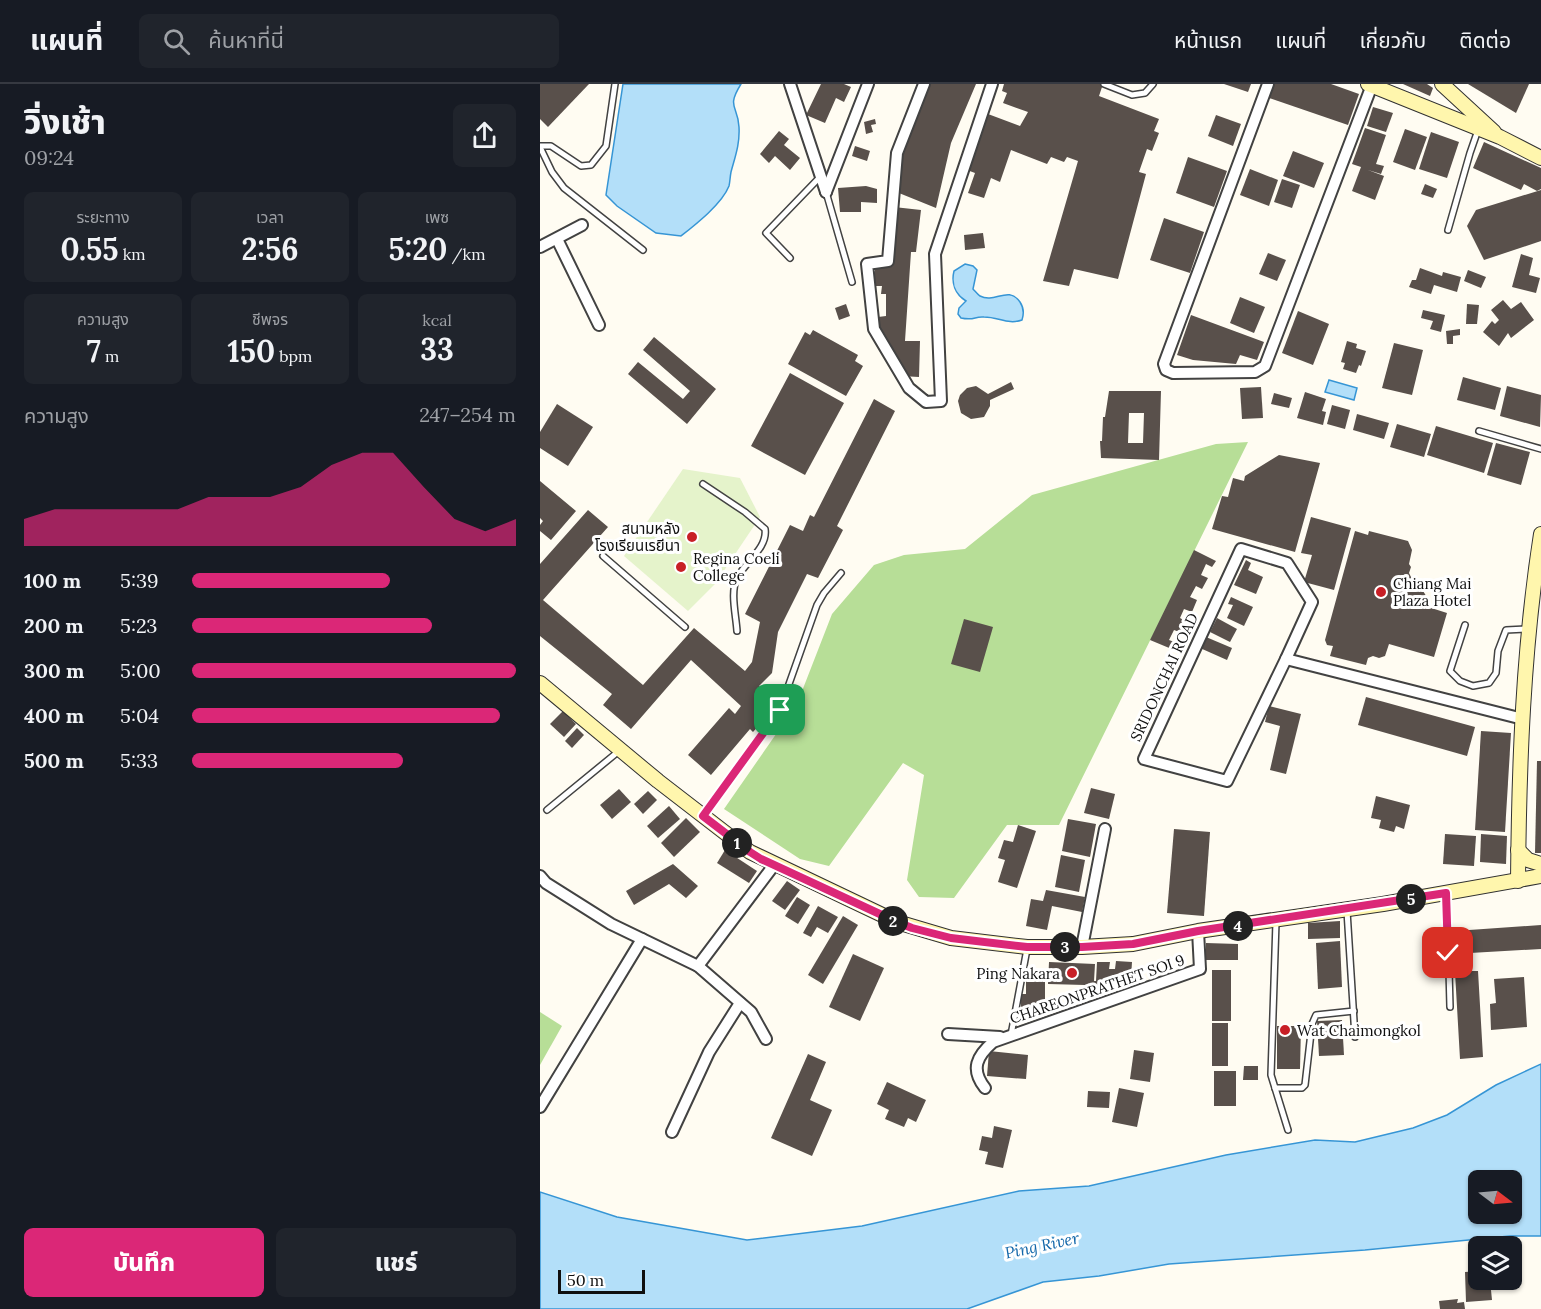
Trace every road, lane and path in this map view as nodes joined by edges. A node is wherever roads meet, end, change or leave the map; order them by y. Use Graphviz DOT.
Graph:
graph roads {
  1 [pos="615,84"];
  2 [pos="790,84"];
  3 [pos="868,84"];
  4 [pos="924,84"];
  5 [pos="992,84"];
  6 [pos="1104,84"];
  7 [pos="1153,84"];
  8 [pos="1268,84"];
  9 [pos="1442,84"];
  10 [pos="1370,85"];
  11 [pos="1479,129"];
  12 [pos="1500,137"];
  13 [pos="540,146"];
  14 [pos="1541,158"];
  15 [pos="820,177"];
  16 [pos="826,192"];
  17 [pos="582,225"];
  18 [pos="1448,230"];
  19 [pos="557,239"];
  20 [pos="540,247"];
  21 [pos="643,250"];
  22 [pos="790,258"];
  23 [pos="852,282"];
  24 [pos="599,325"];
  25 [pos="1479,431"];
  26 [pos="1541,449"];
  27 [pos="703,484"];
  28 [pos="1541,534"];
  29 [pos="603,556"];
  30 [pos="841,573"];
  31 [pos="1537,596"];
  32 [pos="1465,625"];
  33 [pos="685,627"];
  34 [pos="1529,629"];
  35 [pos="737,631"];
  36 [pos="1286,659"];
  37 [pos="540,682"];
  38 [pos="1523,718"];
  39 [pos="620,750"];
  40 [pos="547,810"];
  41 [pos="703,816"];
  42 [pos="1105,829"];
  43 [pos="1518,850"];
  44 [pos="1541,864"];
  45 [pos="774,865"];
  46 [pos="540,876"];
  47 [pos="1541,876"];
  48 [pos="1518,881"];
  49 [pos="1446,893"];
  50 [pos="1347,910"];
  51 [pos="1276,920"];
  52 [pos="1198,931"];
  53 [pos="642,939"];
  54 [pos="1027,947"];
  55 [pos="1082,947"];
  56 [pos="698,966"];
  57 [pos="740,1003"];
  58 [pos="1450,1007"];
  59 [pos="1354,1011"];
  60 [pos="948,1034"];
  61 [pos="1007,1036"];
  62 [pos="1355,1037"];
  63 [pos="766,1039"];
  64 [pos="985,1088"];
  65 [pos="1275,1088"];
  66 [pos="540,1107"];
  67 [pos="1288,1130"];
  68 [pos="672,1132"];
  1 -- 13 [label="lane"];
  2 -- 15 [label="street"];
  3 -- 16 [label="street"];
  4 -- 5 [label="street"];
  6 -- 7 [label="lane"];
  8 -- 10 [label="street"];
  9 -- 12 [label="street"];
  10 -- 11 [label="street"];
  11 -- 12 [label="street"];
  11 -- 18 [label="lane"];
  12 -- 14 [label="street"];
  13 -- 21 [label="lane"];
  15 -- 16 [label="street"];
  15 -- 22 [label="lane"];
  16 -- 23 [label="lane"];
  17 -- 19 [label="street"];
  19 -- 20 [label="street"];
  19 -- 24 [label="street"];
  25 -- 26 [label="lane"];
  27 -- 35 [label="lane"];
  28 -- 31 [label="street"];
  29 -- 33 [label="lane"];
  30 -- 41 [label="lane"];
  31 -- 34 [label="street"];
  32 -- 34 [label="lane"];
  34 -- 38 [label="street"];
  36 -- 36 [label="street, SRIDONCHAI ROAD"];
  36 -- 38 [label="street"];
  37 -- 39 [label="street"];
  38 -- 43 [label="street"];
  39 -- 40 [label="lane"];
  39 -- 41 [label="street"];
  41 -- 45 [label="street"];
  42 -- 55 [label="street"];
  43 -- 44 [label="street"];
  43 -- 48 [label="street"];
  45 -- 54 [label="street"];
  45 -- 56 [label="street"];
  46 -- 53 [label="street"];
  47 -- 48 [label="street"];
  48 -- 49 [label="street"];
  49 -- 50 [label="street"];
  49 -- 58 [label="lane"];
  50 -- 51 [label="street"];
  50 -- 59 [label="lane"];
  51 -- 52 [label="street"];
  51 -- 65 [label="lane"];
  52 -- 55 [label="street"];
  52 -- 61 [label="street, CHAREONPRATHET SOI 9"];
  53 -- 56 [label="street"];
  53 -- 66 [label="street"];
  54 -- 55 [label="street"];
  54 -- 61 [label="lane"];
  56 -- 57 [label="street"];
  57 -- 63 [label="street"];
  57 -- 68 [label="street"];
  59 -- 62 [label="lane"];
  59 -- 65 [label="lane"];
  60 -- 61 [label="street"];
  61 -- 64 [label="street"];
  65 -- 67 [label="lane"];
}
